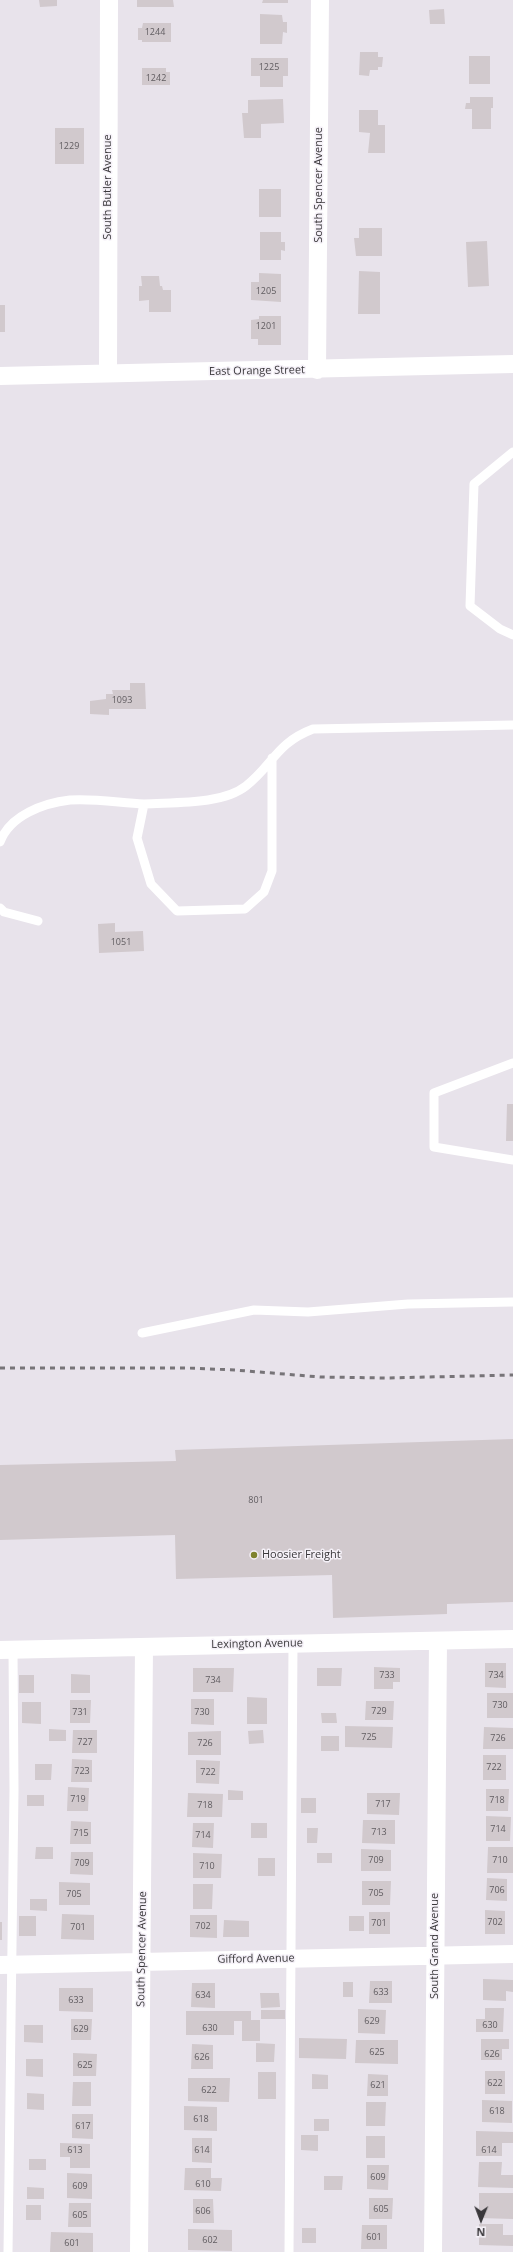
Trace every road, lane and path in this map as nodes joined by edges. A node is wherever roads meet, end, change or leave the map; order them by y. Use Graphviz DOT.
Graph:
graph roads {
  1 [pos="109,0"];
  2 [pos="320,0"];
  3 [pos="513,364"];
  4 [pos="317,370"];
  5 [pos="108,373"];
  6 [pos="0,376"];
  7 [pos="513,452"];
  8 [pos="513,635"];
  9 [pos="513,725"];
  10 [pos="272,758"];
  11 [pos="144,804"];
  12 [pos="0,842"];
  13 [pos="0,908"];
  14 [pos="38,921"];
  15 [pos="513,1062"];
  16 [pos="513,1160"];
  17 [pos="513,1302"];
  18 [pos="142,1333"];
  19 [pos="513,1639"];
  20 [pos="438,1640"];
  21 [pos="293,1644"];
  22 [pos="144,1647"];
  23 [pos="6,1650"];
  24 [pos="513,1954"];
  25 [pos="435,1955"];
  26 [pos="292,1958"];
  27 [pos="141,1962"];
  28 [pos="5,1965"];
  29 [pos="8,2252"];
  30 [pos="140,2252"];
  31 [pos="289,2252"];
  32 [pos="433,2252"];
  1 -- 5 [label="street, South Butler Avenue"];
  2 -- 4 [label="street, South Spencer Avenue"];
  3 -- 4 [label="street, East Orange Street"];
  4 -- 5 [label="street, East Orange Street"];
  5 -- 6 [label="street, East Orange Street"];
  7 -- 8 [label="lane"];
  9 -- 10 [label="lane"];
  10 -- 11 [label="lane"];
  10 -- 11 [label="lane"];
  11 -- 12 [label="lane"];
  13 -- 14 [label="lane"];
  15 -- 16 [label="lane"];
  17 -- 18 [label="lane"];
  19 -- 20 [label="street, Lexington Avenue"];
  20 -- 21 [label="street, Lexington Avenue"];
  20 -- 25 [label="street, South Grand Avenue"];
  21 -- 22 [label="street, Lexington Avenue"];
  21 -- 26 [label="lane"];
  22 -- 23 [label="street, Lexington Avenue"];
  22 -- 27 [label="street, South Spencer Avenue"];
  23 -- 28 [label="lane"];
  24 -- 25 [label="street, Gifford Avenue"];
  25 -- 26 [label="street, Gifford Avenue"];
  25 -- 32 [label="street, South Grand Avenue"];
  26 -- 27 [label="street, Gifford Avenue"];
  26 -- 31 [label="lane"];
  27 -- 28 [label="street, Gifford Avenue"];
  27 -- 30 [label="street, South Spencer Avenue"];
  28 -- 29 [label="lane"];
}
